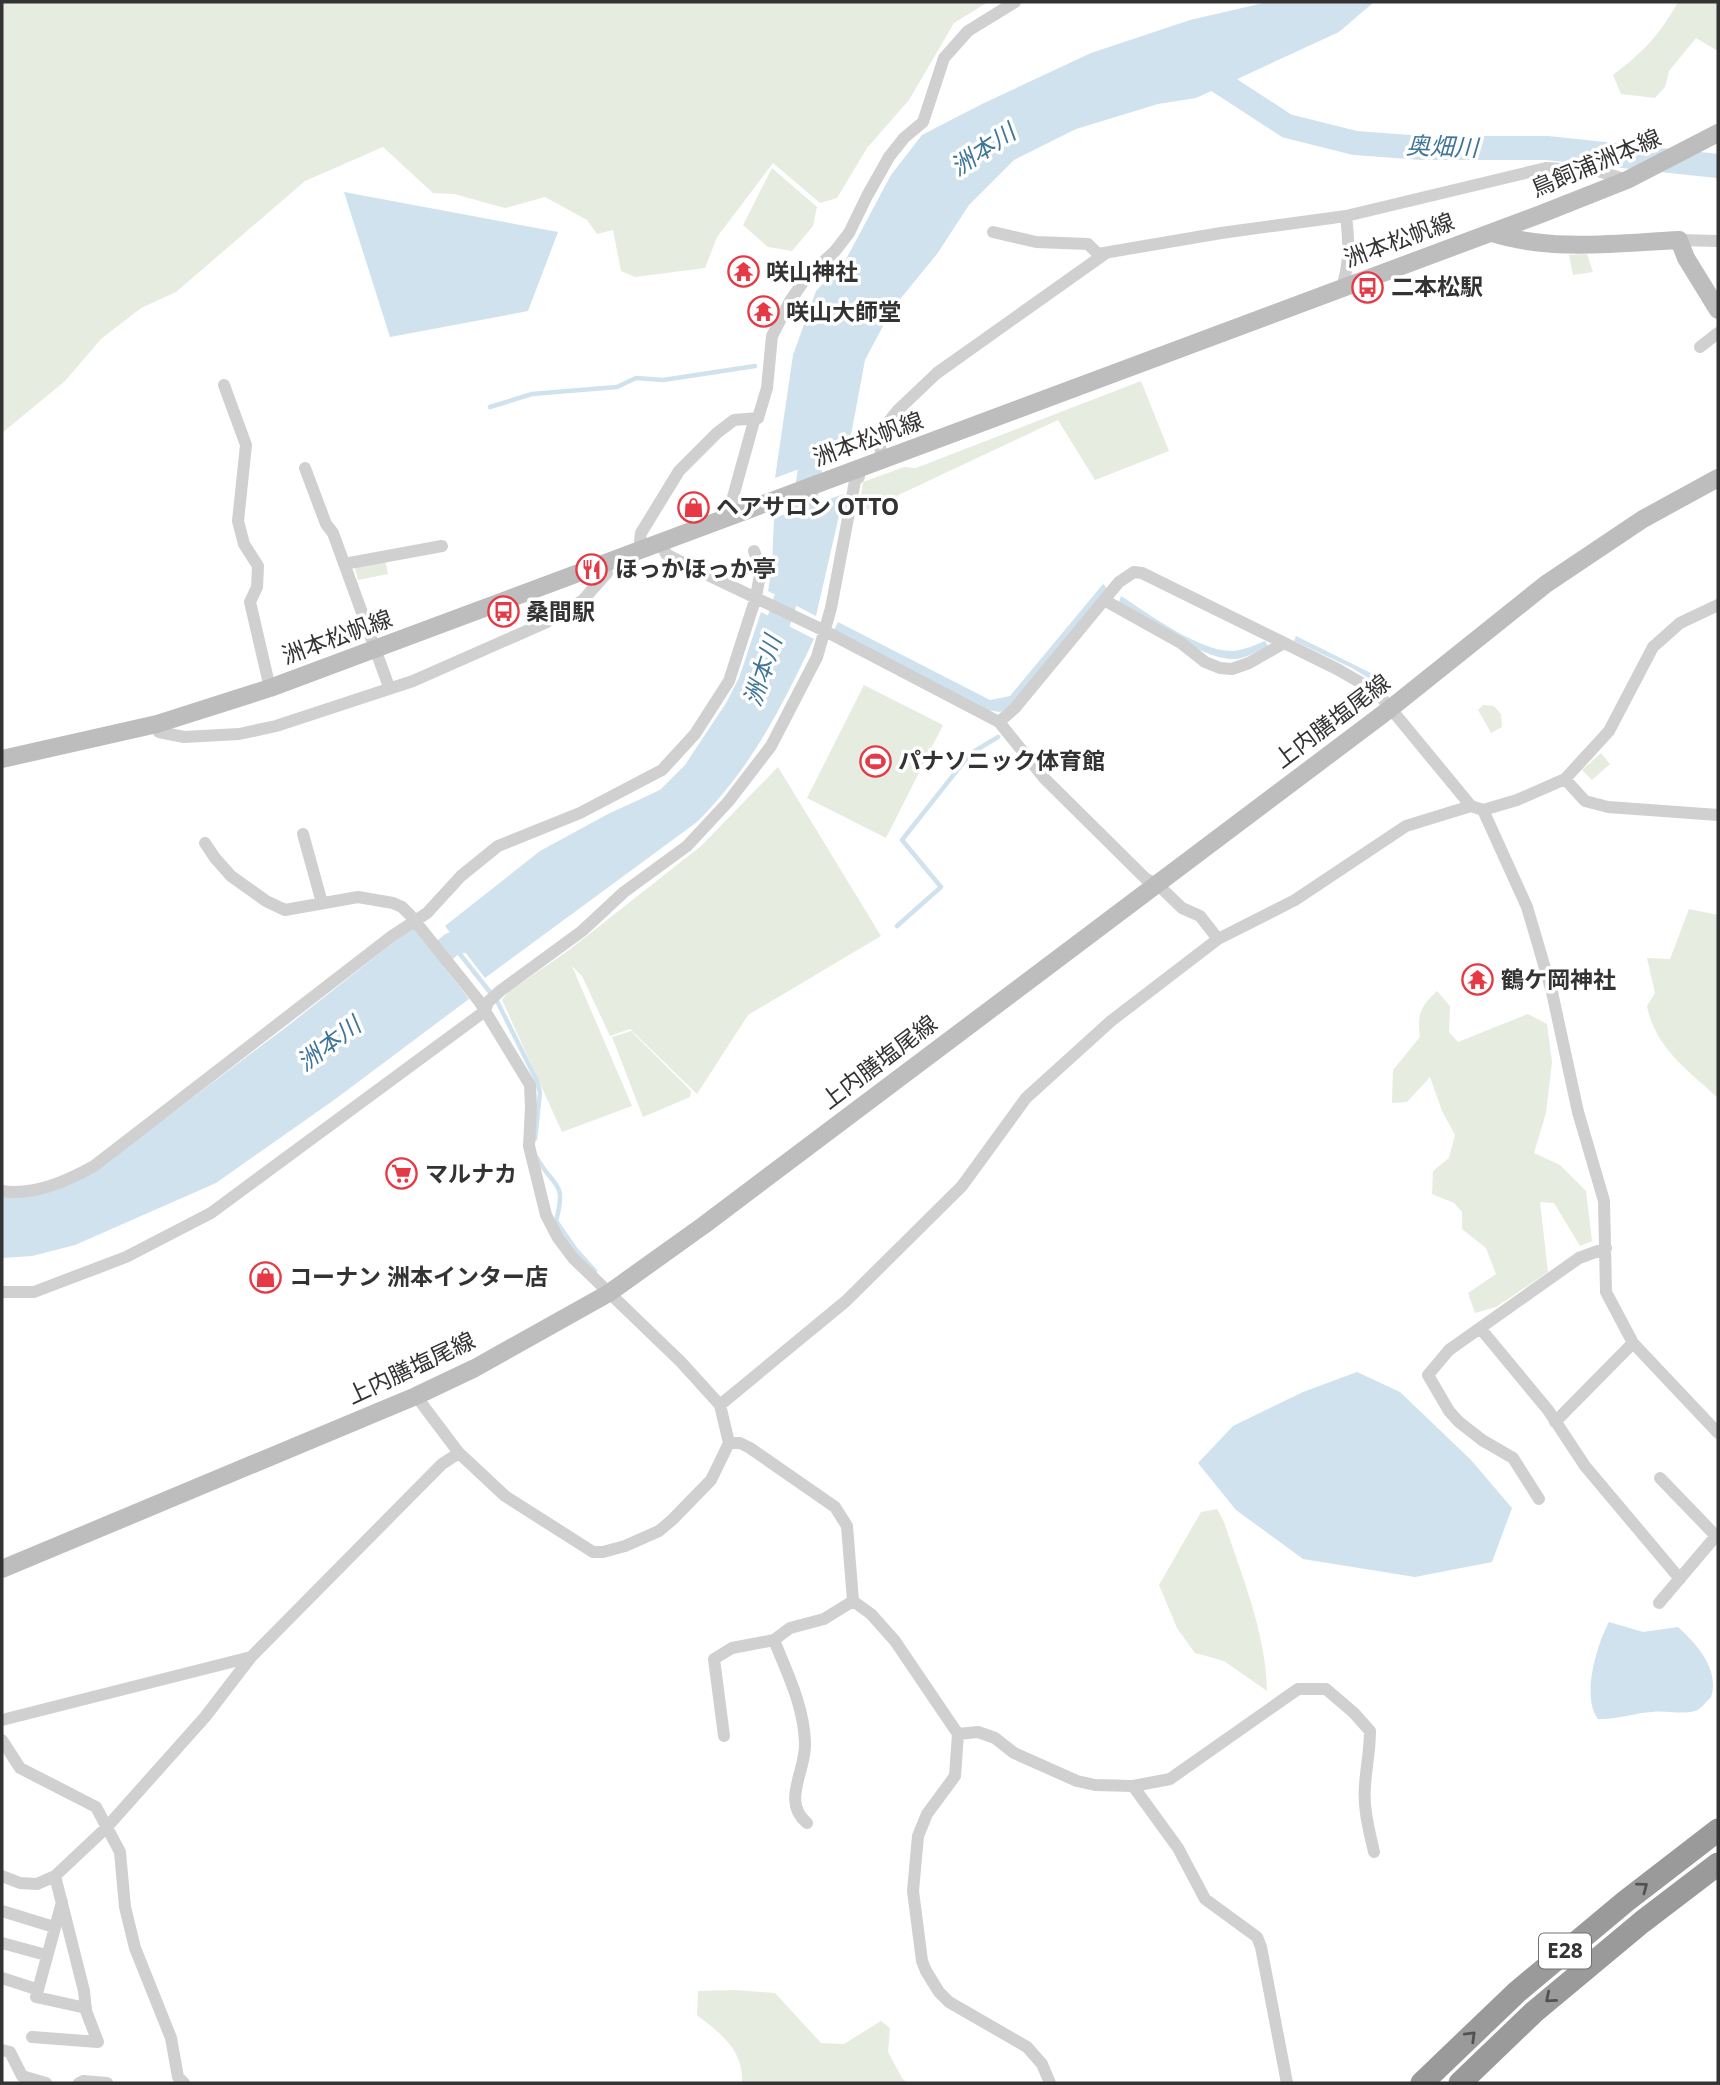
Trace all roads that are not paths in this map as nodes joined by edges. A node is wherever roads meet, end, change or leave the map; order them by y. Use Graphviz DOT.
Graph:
graph roads {
  1 [pos="1015,2"];
  2 [pos="1709,142"];
  3 [pos="1627,180"];
  4 [pos="1346,215"];
  5 [pos="993,232"];
  6 [pos="1492,233"];
  7 [pos="1679,240"];
  8 [pos="1718,241"];
  9 [pos="1106,253"];
  10 [pos="1342,287"];
  11 [pos="1718,310"];
  12 [pos="1718,333"];
  13 [pos="1700,347"];
  14 [pos="224,385"];
  15 [pos="758,418"];
  16 [pos="881,460"];
  17 [pos="305,468"];
  18 [pos="856,474"];
  19 [pos="1718,478"];
  20 [pos="741,512"];
  21 [pos="661,541"];
  22 [pos="442,546"];
  23 [pos="639,550"];
  24 [pos="754,551"];
  25 [pos="603,563"];
  26 [pos="344,564"];
  27 [pos="759,598"];
  28 [pos="1104,600"];
  29 [pos="1718,605"];
  30 [pos="823,629"];
  31 [pos="1284,643"];
  32 [pos="374,649"];
  33 [pos="389,687"];
  34 [pos="270,688"];
  35 [pos="1391,708"];
  36 [pos="999,722"];
  37 [pos="157,724"];
  38 [pos="2,759"];
  39 [pos="1565,779"];
  40 [pos="1477,808"];
  41 [pos="1718,815"];
  42 [pos="303,834"];
  43 [pos="205,843"];
  44 [pos="1156,883"];
  45 [pos="322,903"];
  46 [pos="417,923"];
  47 [pos="1218,939"];
  48 [pos="484,1005"];
  49 [pos="2,1191"];
  50 [pos="1606,1248"];
  51 [pos="2,1292"];
  52 [pos="609,1293"];
  53 [pos="1480,1328"];
  54 [pos="1633,1343"];
  55 [pos="416,1396"];
  56 [pos="720,1405"];
  57 [pos="1555,1422"];
  58 [pos="1718,1433"];
  59 [pos="729,1443"];
  60 [pos="459,1453"];
  61 [pos="1660,1478"];
  62 [pos="1539,1499"];
  63 [pos="2,1569"];
  64 [pos="1680,1579"];
  65 [pos="853,1601"];
  66 [pos="1659,1603"];
  67 [pos="774,1640"];
  68 [pos="251,1657"];
  69 [pos="2,1720"];
  70 [pos="958,1734"];
  71 [pos="724,1737"];
  72 [pos="2,1740"];
  73 [pos="1133,1786"];
  74 [pos="807,1823"];
  75 [pos="106,1828"];
  76 [pos="1718,1830"];
  77 [pos="1374,1852"];
  78 [pos="1718,1864"];
  79 [pos="2,1875"];
  80 [pos="55,1876"];
  81 [pos="62,1902"];
  82 [pos="2,1911"];
  83 [pos="54,1927"];
  84 [pos="2,1943"];
  85 [pos="46,1955"];
  86 [pos="2,1978"];
  87 [pos="36,1989"];
  88 [pos="86,2008"];
  89 [pos="32,2037"];
  90 [pos="2,2049"];
  91 [pos="46,2083"];
  92 [pos="79,2083"];
  93 [pos="107,2083"];
  94 [pos="184,2083"];
  95 [pos="1050,2083"];
  96 [pos="1287,2083"];
  97 [pos="1422,2083"];
  98 [pos="1460,2083"];
  1 -- 15 [label="street"];
  2 -- 3 [label="main road, 鳥飼浦洲本線"];
  3 -- 4 [label="street"];
  3 -- 6 [label="main road, 鳥飼浦洲本線"];
  4 -- 9 [label="street"];
  4 -- 10 [label="street"];
  5 -- 9 [label="street"];
  6 -- 7 [label="main road, 洲本松帆線"];
  6 -- 10 [label="main road, 洲本松帆線"];
  7 -- 8 [label="street"];
  7 -- 11 [label="main road"];
  9 -- 16 [label="street"];
  10 -- 16 [label="main road, 洲本松帆線"];
  12 -- 13 [label="street"];
  14 -- 34 [label="street"];
  15 -- 20 [label="street"];
  15 -- 23 [label="street"];
  16 -- 18 [label="main road, 洲本松帆線"];
  17 -- 26 [label="street"];
  18 -- 20 [label="main road, 洲本松帆線"];
  18 -- 30 [label="street"];
  19 -- 35 [label="main road, 上内膳塩尾線"];
  20 -- 21 [label="main road, 洲本松帆線"];
  21 -- 23 [label="main road, 洲本松帆線"];
  21 -- 27 [label="street"];
  22 -- 26 [label="street"];
  23 -- 25 [label="main road, 洲本松帆線"];
  24 -- 27 [label="street"];
  25 -- 32 [label="main road, 洲本松帆線"];
  25 -- 33 [label="street"];
  26 -- 32 [label="street"];
  27 -- 30 [label="street"];
  27 -- 46 [label="street"];
  28 -- 31 [label="street"];
  28 -- 31 [label="street"];
  28 -- 36 [label="street"];
  29 -- 39 [label="street"];
  30 -- 36 [label="street"];
  30 -- 48 [label="street"];
  31 -- 35 [label="street"];
  32 -- 33 [label="street"];
  32 -- 34 [label="main road, 洲本松帆線"];
  33 -- 37 [label="street"];
  34 -- 37 [label="main road, 洲本松帆線"];
  35 -- 40 [label="street"];
  35 -- 44 [label="main road, 上内膳塩尾線"];
  36 -- 44 [label="street"];
  37 -- 38 [label="main road, 洲本松帆線"];
  39 -- 40 [label="street"];
  39 -- 41 [label="street"];
  40 -- 47 [label="street"];
  40 -- 50 [label="street"];
  42 -- 45 [label="street"];
  43 -- 45 [label="street"];
  44 -- 47 [label="street"];
  44 -- 52 [label="main road, 上内膳塩尾線"];
  45 -- 46 [label="street"];
  46 -- 48 [label="street"];
  46 -- 49 [label="street"];
  47 -- 56 [label="street"];
  48 -- 51 [label="street"];
  48 -- 52 [label="street"];
  50 -- 53 [label="street"];
  50 -- 54 [label="street"];
  52 -- 55 [label="main road, 上内膳塩尾線"];
  52 -- 56 [label="street"];
  53 -- 57 [label="street"];
  53 -- 62 [label="street"];
  54 -- 57 [label="street"];
  54 -- 58 [label="street"];
  55 -- 60 [label="street"];
  55 -- 63 [label="main road, 上内膳塩尾線"];
  56 -- 59 [label="street"];
  57 -- 64 [label="street"];
  59 -- 60 [label="street"];
  59 -- 65 [label="street"];
  60 -- 68 [label="street"];
  61 -- 64 [label="street"];
  64 -- 66 [label="street"];
  65 -- 67 [label="street"];
  65 -- 70 [label="street"];
  67 -- 71 [label="street"];
  67 -- 74 [label="street"];
  68 -- 69 [label="street"];
  68 -- 75 [label="street"];
  70 -- 73 [label="street"];
  70 -- 95 [label="street"];
  72 -- 75 [label="street"];
  73 -- 77 [label="street"];
  73 -- 96 [label="street"];
  75 -- 80 [label="street"];
  75 -- 94 [label="street"];
  97 -- 76 [label="highway, E28, one-way"];
  78 -- 98 [label="highway, E28, one-way"];
  79 -- 80 [label="street"];
  80 -- 81 [label="street"];
  81 -- 83 [label="street"];
  81 -- 88 [label="street"];
  82 -- 83 [label="street"];
  83 -- 85 [label="street"];
  84 -- 85 [label="street"];
  85 -- 87 [label="street"];
  86 -- 87 [label="street"];
  87 -- 88 [label="street"];
  88 -- 89 [label="street"];
  90 -- 91 [label="street"];
  92 -- 93 [label="street"];
}
